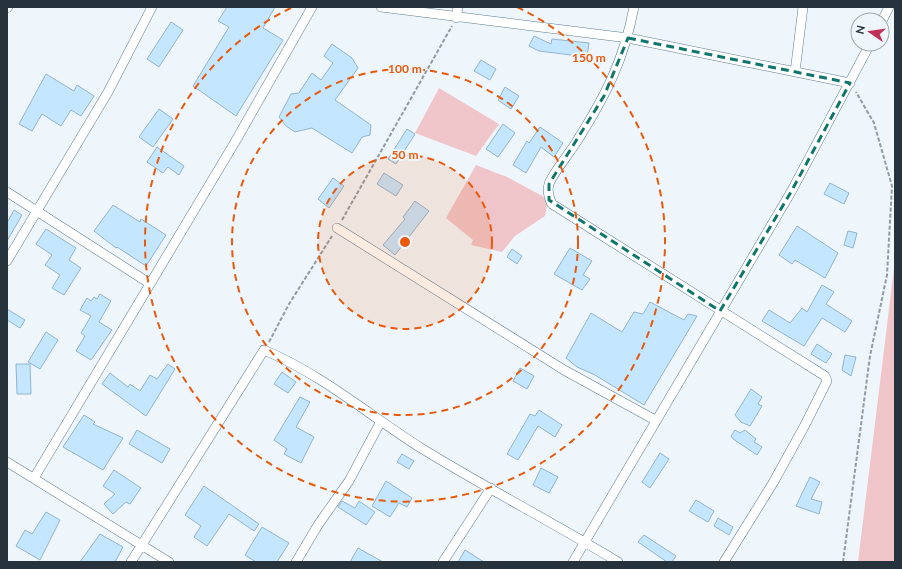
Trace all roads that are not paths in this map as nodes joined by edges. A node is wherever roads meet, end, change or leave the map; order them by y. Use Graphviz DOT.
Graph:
graph roads {
  1 [pos="152,7"];
  2 [pos="312,7"];
  3 [pos="381,7"];
  4 [pos="458,7"];
  5 [pos="634,7"];
  6 [pos="803,7"];
  7 [pos="456,18"];
  8 [pos="628,38"];
  9 [pos="866,52"];
  10 [pos="795,72"];
  11 [pos="850,83"];
  12 [pos="7,192"];
  13 [pos="37,211"];
  14 [pos="337,228"];
  15 [pos="7,261"];
  16 [pos="149,283"];
  17 [pos="720,311"];
  18 [pos="655,420"];
  19 [pos="381,421"];
  20 [pos="7,462"];
  21 [pos="34,478"];
  22 [pos="491,488"];
  23 [pos="585,542"];
  24 [pos="141,545"];
  25 [pos="131,562"];
  26 [pos="169,562"];
  27 [pos="296,562"];
  28 [pos="443,562"];
  29 [pos="573,562"];
  30 [pos="618,562"];
  31 [pos="724,562"];
  1 -- 13 [label="street"];
  2 -- 16 [label="street"];
  3 -- 7 [label="street"];
  4 -- 7 [label="street"];
  5 -- 8 [label="street"];
  6 -- 10 [label="street"];
  7 -- 8 [label="street"];
  8 -- 10 [label="street"];
  8 -- 17 [label="street"];
  9 -- 11 [label="street"];
  10 -- 11 [label="street"];
  11 -- 17 [label="street"];
  12 -- 13 [label="street"];
  13 -- 15 [label="street"];
  13 -- 16 [label="street"];
  14 -- 18 [label="street"];
  16 -- 21 [label="street"];
  17 -- 18 [label="street"];
  17 -- 31 [label="street"];
  18 -- 23 [label="street"];
  19 -- 22 [label="street"];
  19 -- 24 [label="street"];
  19 -- 27 [label="street"];
  20 -- 21 [label="street"];
  21 -- 24 [label="street"];
  22 -- 23 [label="street"];
  22 -- 28 [label="street"];
  23 -- 29 [label="street"];
  23 -- 30 [label="street"];
  24 -- 25 [label="street"];
  24 -- 26 [label="street"];
}
